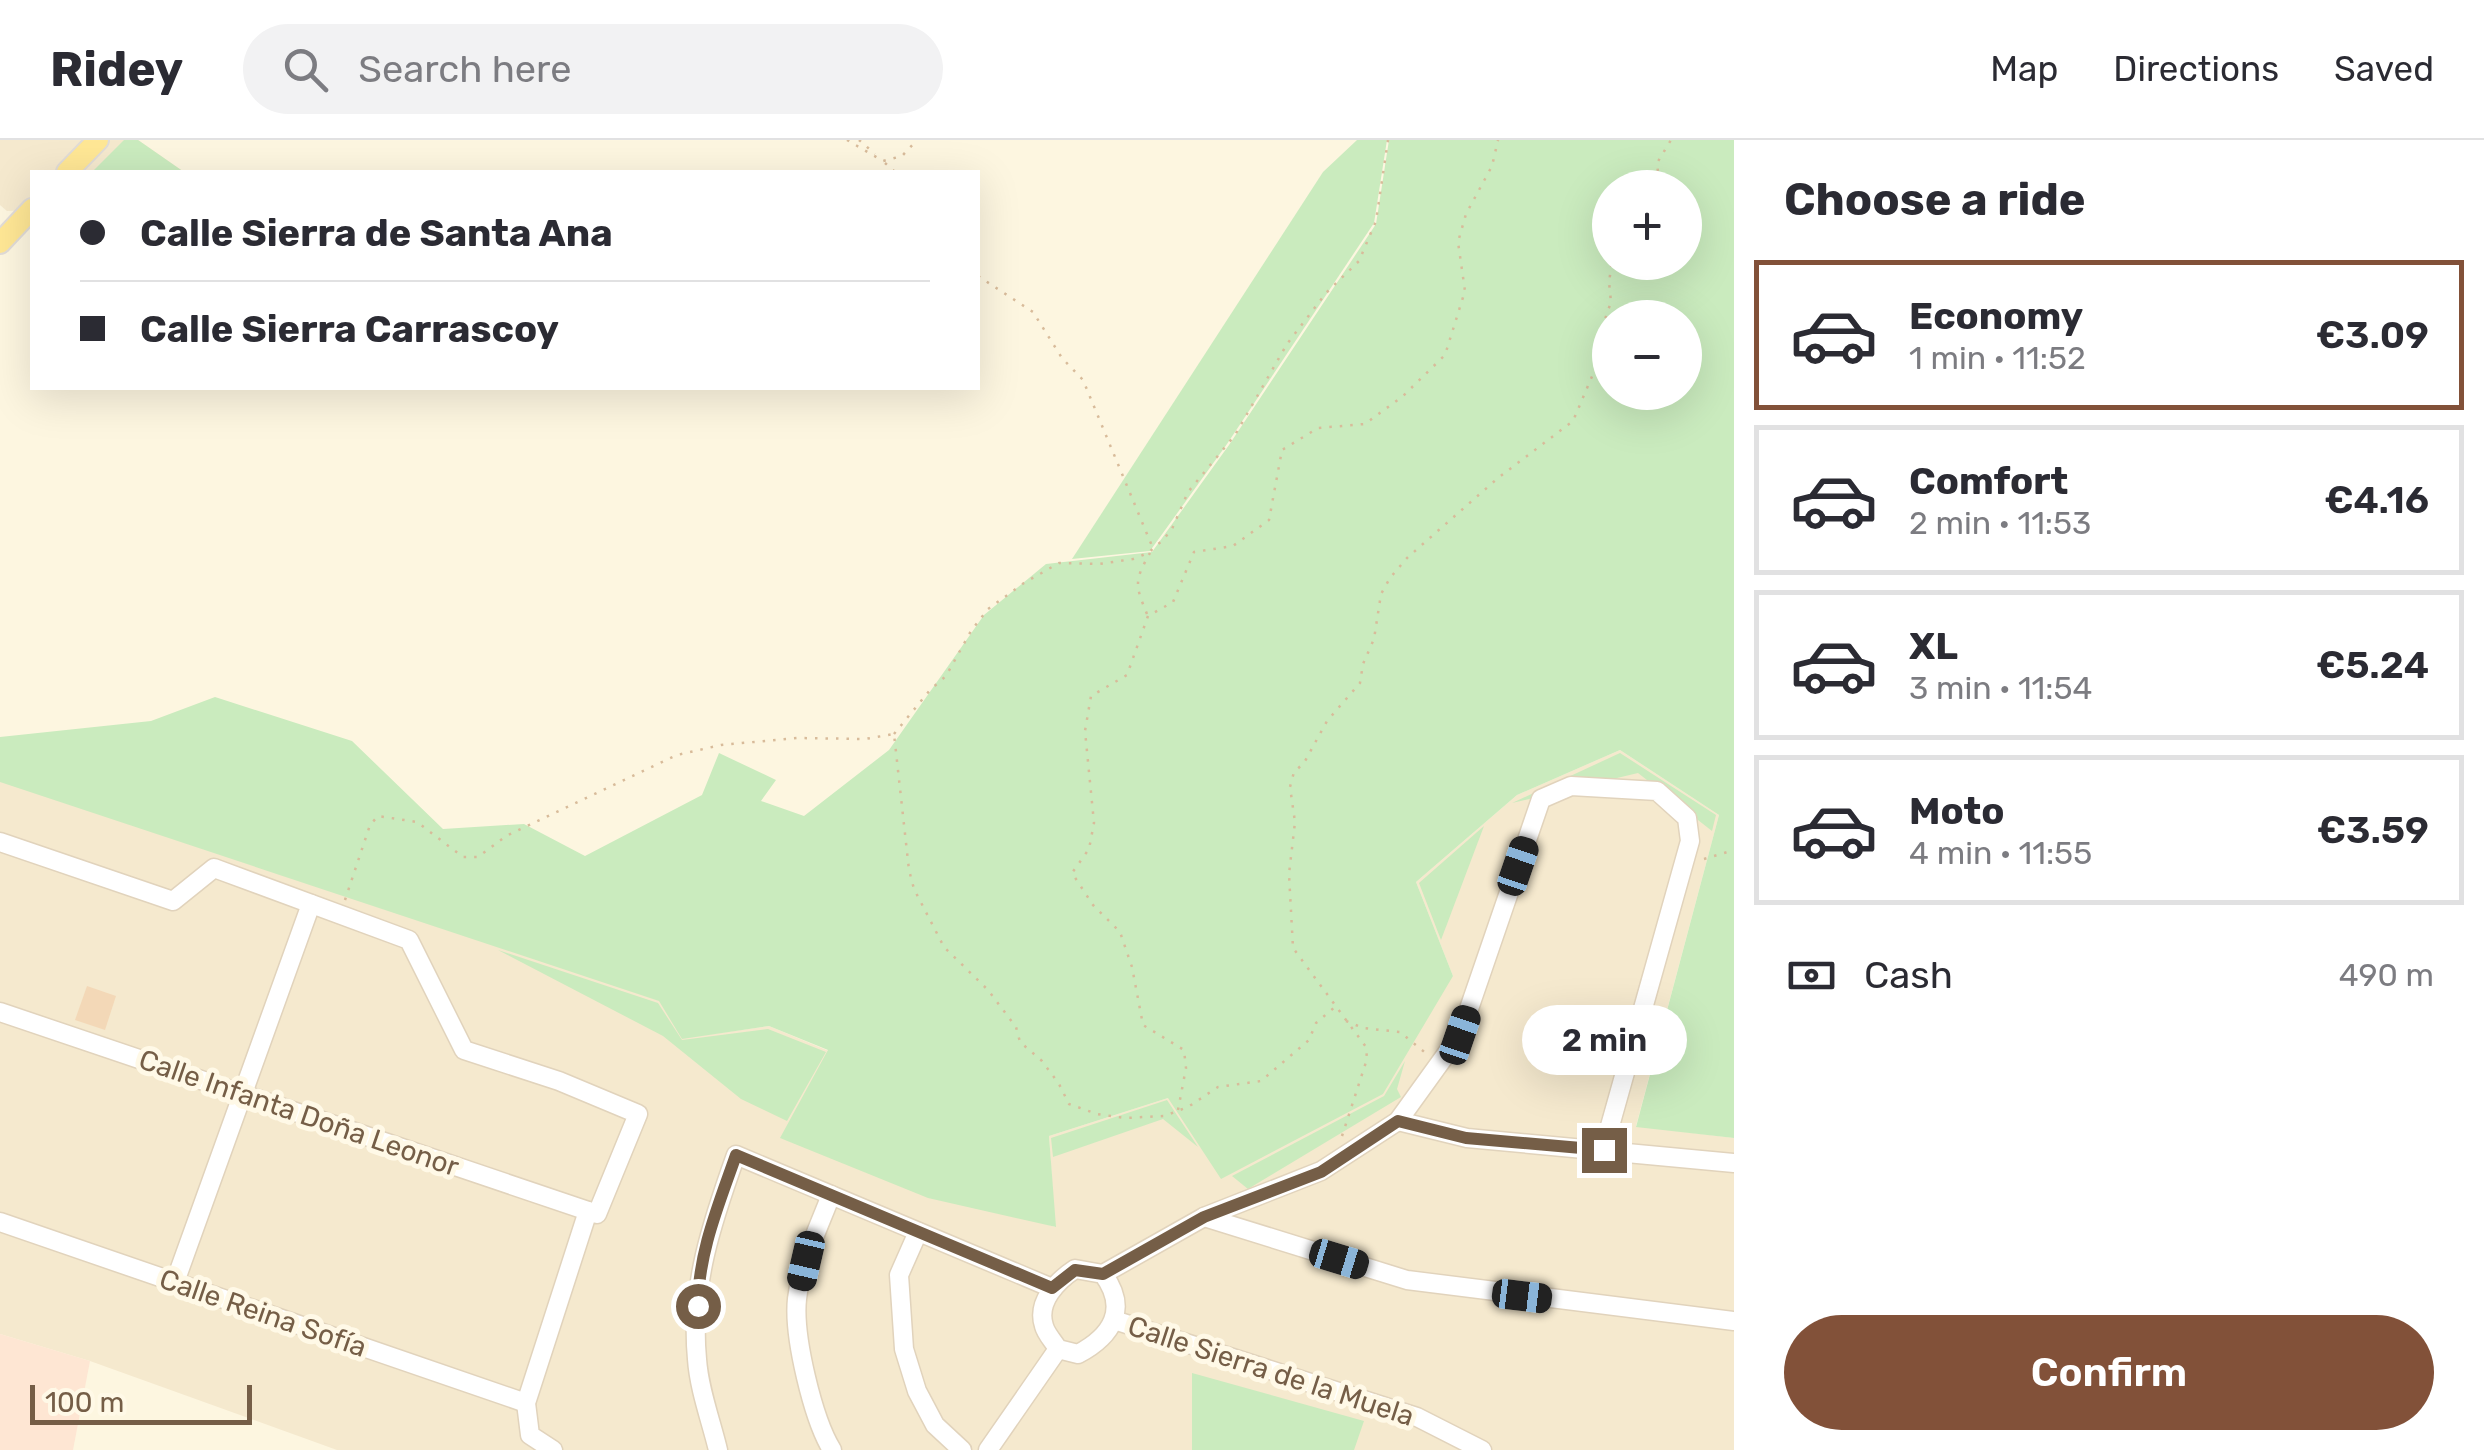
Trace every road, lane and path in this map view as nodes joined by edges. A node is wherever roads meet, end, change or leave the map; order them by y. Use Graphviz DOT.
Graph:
graph roads {
  1 [pos="98,140"];
  2 [pos="847,140"];
  3 [pos="859,140"];
  4 [pos="917,140"];
  5 [pos="1388,140"];
  6 [pos="1498,140"];
  7 [pos="1672,140"];
  8 [pos="883,161"];
  9 [pos="69,170"];
  10 [pos="893,170"];
  11 [pos="1658,170"];
  12 [pos="30,211"];
  13 [pos="0,243"];
  14 [pos="980,277"];
  15 [pos="1609,280"];
  16 [pos="1152,547"];
  17 [pos="1148,616"];
  18 [pos="894,734"];
  19 [pos="0,842"];
  20 [pos="1734,850"];
  21 [pos="1684,866"];
  22 [pos="311,904"];
  23 [pos="340,915"];
  24 [pos="1336,1006"];
  25 [pos="0,1012"];
  26 [pos="1344,1020"];
  27 [pos="1439,1064"];
  28 [pos="242,1094"];
  29 [pos="1178,1111"];
  30 [pos="1398,1121"];
  31 [pos="1604,1150"];
  32 [pos="1734,1163"];
  33 [pos="1333,1164"];
  34 [pos="832,1195"];
  35 [pos="593,1212"];
  36 [pos="1204,1217"];
  37 [pos="0,1222"];
  38 [pos="918,1232"];
  39 [pos="1103,1274"];
  40 [pos="175,1282"];
  41 [pos="1052,1288"];
  42 [pos="1114,1320"];
  43 [pos="1734,1321"];
  44 [pos="1058,1348"];
  45 [pos="526,1403"];
  46 [pos="553,1450"];
  47 [pos="718,1450"];
  48 [pos="832,1450"];
  49 [pos="962,1450"];
  50 [pos="988,1450"];
  51 [pos="1482,1450"];
  1 -- 9 [label="main road"];
  2 -- 8 [label="path"];
  3 -- 8 [label="path"];
  4 -- 8 [label="path"];
  5 -- 16 [label="path"];
  6 -- 17 [label="path"];
  7 -- 11 [label="path"];
  8 -- 10 [label="path"];
  12 -- 13 [label="main road"];
  14 -- 16 [label="path"];
  15 -- 24 [label="path"];
  16 -- 17 [label="path"];
  16 -- 18 [label="path"];
  17 -- 29 [label="path"];
  18 -- 23 [label="path"];
  18 -- 29 [label="path"];
  19 -- 22 [label="street"];
  20 -- 21 [label="path"];
  21 -- 27 [label="street"];
  21 -- 31 [label="street"];
  22 -- 23 [label="street"];
  22 -- 28 [label="street"];
  23 -- 35 [label="street"];
  24 -- 26 [label="path"];
  24 -- 29 [label="path"];
  25 -- 28 [label="street, Calle Infanta Doña Leonor"];
  26 -- 27 [label="path"];
  26 -- 33 [label="path"];
  27 -- 30 [label="street"];
  28 -- 35 [label="street, Calle Infanta Doña Leonor"];
  28 -- 40 [label="street"];
  30 -- 31 [label="street"];
  30 -- 33 [label="street"];
  31 -- 32 [label="street"];
  33 -- 36 [label="street"];
  34 -- 38 [label="street"];
  34 -- 47 [label="street"];
  34 -- 48 [label="street"];
  35 -- 45 [label="street"];
  36 -- 39 [label="street"];
  36 -- 43 [label="street"];
  37 -- 40 [label="street, Calle Reina Sofía"];
  38 -- 41 [label="street"];
  38 -- 49 [label="street"];
  39 -- 41 [label="street"];
  39 -- 42 [label="street"];
  40 -- 45 [label="street, Calle Reina Sofía"];
  41 -- 44 [label="street"];
  42 -- 44 [label="street"];
  42 -- 51 [label="street, Calle Sierra de la Muela"];
  44 -- 50 [label="street"];
  45 -- 46 [label="street"];
}
